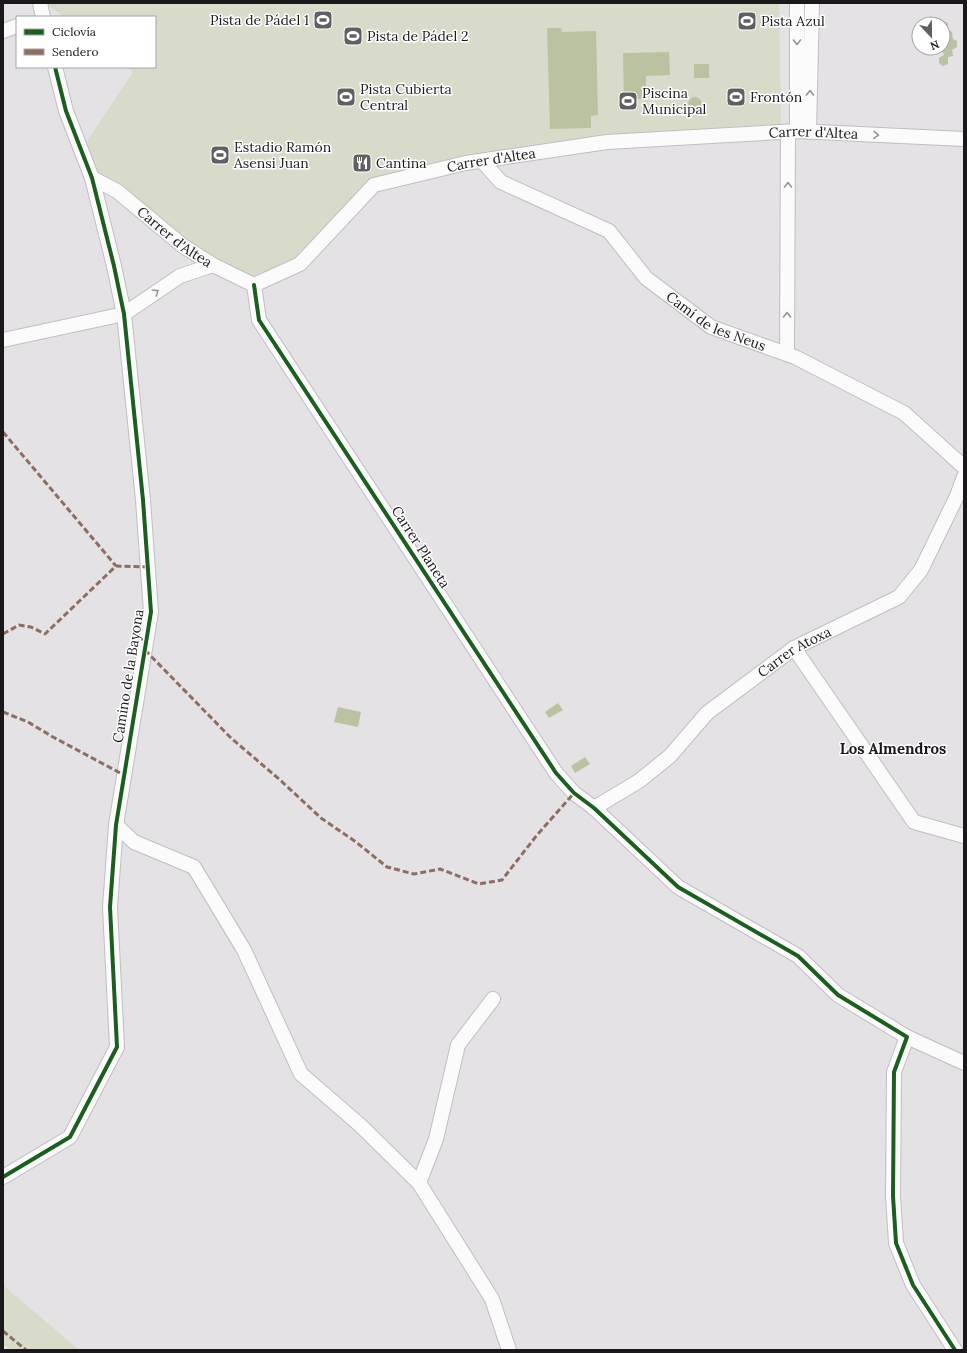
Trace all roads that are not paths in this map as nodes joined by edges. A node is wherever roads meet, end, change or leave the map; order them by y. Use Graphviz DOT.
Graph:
graph roads {
  1 [pos="40,3"];
  2 [pos="797,3"];
  3 [pos="812,3"];
  4 [pos="43,16"];
  5 [pos="16,26"];
  6 [pos="3,31"];
  7 [pos="55,68"];
  8 [pos="798,132"];
  9 [pos="964,139"];
  10 [pos="482,161"];
  11 [pos="92,178"];
  12 [pos="213,265"];
  13 [pos="254,285"];
  14 [pos="124,314"];
  15 [pos="3,340"];
  16 [pos="787,354"];
  17 [pos="964,467"];
  18 [pos="964,478"];
  19 [pos="794,648"];
  20 [pos="594,808"];
  21 [pos="116,825"];
  22 [pos="964,836"];
  23 [pos="494,999"];
  24 [pos="907,1037"];
  25 [pos="964,1063"];
  26 [pos="3,1177"];
  27 [pos="419,1183"];
  28 [pos="509,1350"];
  29 [pos="955,1350"];
  1 -- 4 [label="street"];
  2 -- 8 [label="street, one-way"];
  8 -- 3 [label="street, one-way"];
  5 -- 6 [label="street"];
  7 -- 11 [label="street, Camino de la Bayona"];
  8 -- 9 [label="street, Carrer d'Altea, one-way"];
  8 -- 10 [label="street, Carrer d'Altea"];
  16 -- 8 [label="street, one-way"];
  10 -- 13 [label="street, Carrer d'Altea"];
  10 -- 16 [label="street, Camí de les Neus"];
  11 -- 12 [label="street, Carrer d'Altea"];
  11 -- 14 [label="street, Camino de la Bayona"];
  12 -- 13 [label="street, Carrer d'Altea"];
  14 -- 12 [label="street, one-way"];
  13 -- 20 [label="street, Carrer Planeta"];
  14 -- 15 [label="street"];
  14 -- 21 [label="street, Camino de la Bayona"];
  16 -- 17 [label="street, Camí de les Neus"];
  18 -- 19 [label="street, Carrer Atoxa"];
  19 -- 20 [label="street, Carrer Atoxa"];
  19 -- 22 [label="street"];
  20 -- 24 [label="street, Carrer Planeta"];
  21 -- 26 [label="street, Camino de la Bayona"];
  21 -- 27 [label="street"];
  23 -- 27 [label="street"];
  24 -- 25 [label="street, Carrer Planeta"];
  24 -- 29 [label="street"];
  27 -- 28 [label="street"];
}
